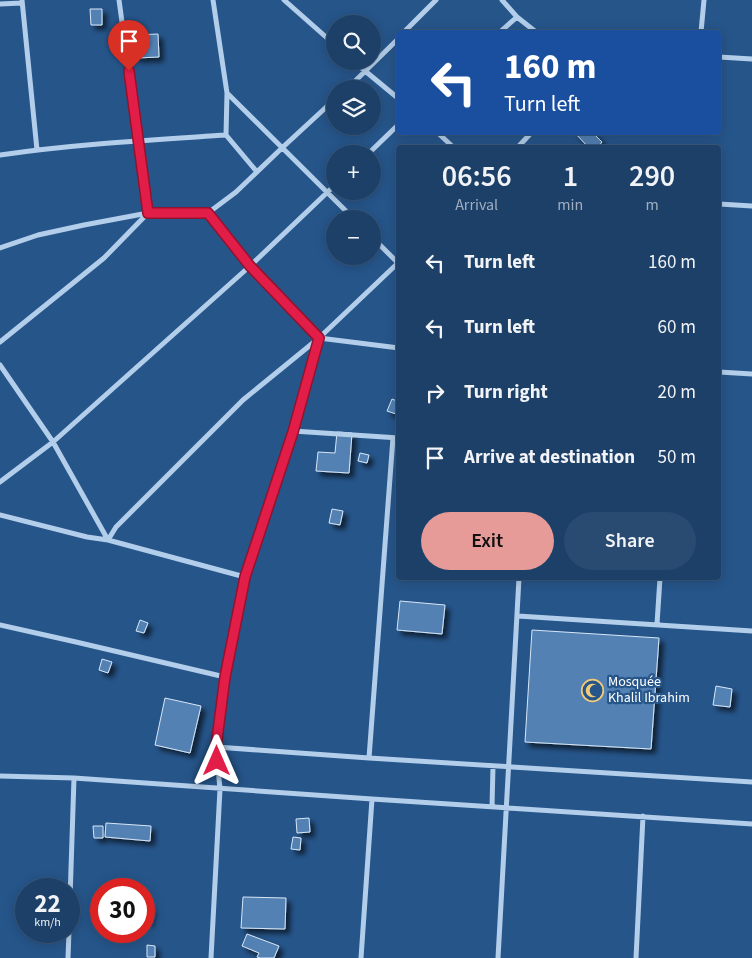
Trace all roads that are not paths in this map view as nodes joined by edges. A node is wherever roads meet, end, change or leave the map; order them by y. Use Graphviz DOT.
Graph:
graph roads {
  1 [pos="119,0"];
  2 [pos="213,0"];
  3 [pos="284,0"];
  4 [pos="436,0"];
  5 [pos="502,0"];
  6 [pos="704,0"];
  7 [pos="22,1"];
  8 [pos="291,2"];
  9 [pos="0,4"];
  10 [pos="517,17"];
  11 [pos="406,30"];
  12 [pos="502,30"];
  13 [pos="533,30"];
  14 [pos="701,30"];
  15 [pos="326,36"];
  16 [pos="396,41"];
  17 [pos="721,57"];
  18 [pos="752,59"];
  19 [pos="365,72"];
  20 [pos="356,80"];
  21 [pos="227,93"];
  22 [pos="396,97"];
  23 [pos="326,107"];
  24 [pos="396,127"];
  25 [pos="226,135"];
  26 [pos="441,135"];
  27 [pos="529,135"];
  28 [pos="138,141"];
  29 [pos="377,145"];
  30 [pos="451,145"];
  31 [pos="520,145"];
  32 [pos="283,147"];
  33 [pos="37,150"];
  34 [pos="0,155"];
  35 [pos="257,172"];
  36 [pos="326,190"];
  37 [pos="326,194"];
  38 [pos="336,200"];
  39 [pos="721,204"];
  40 [pos="752,206"];
  41 [pos="345,210"];
  42 [pos="148,213"];
  43 [pos="208,213"];
  44 [pos="381,246"];
  45 [pos="0,248"];
  46 [pos="396,260"];
  47 [pos="396,264"];
  48 [pos="250,266"];
  49 [pos="319,338"];
  50 [pos="0,342"];
  51 [pos="396,348"];
  52 [pos="0,365"];
  53 [pos="721,372"];
  54 [pos="752,374"];
  55 [pos="293,432"];
  56 [pos="396,438"];
  57 [pos="53,442"];
  58 [pos="0,482"];
  59 [pos="0,515"];
  60 [pos="108,540"];
  61 [pos="245,577"];
  62 [pos="519,580"];
  63 [pos="660,580"];
  64 [pos="518,616"];
  65 [pos="656,624"];
  66 [pos="0,625"];
  67 [pos="752,631"];
  68 [pos="225,677"];
  69 [pos="216,747"];
  70 [pos="369,758"];
  71 [pos="493,766"];
  72 [pos="509,767"];
  73 [pos="0,776"];
  74 [pos="74,778"];
  75 [pos="752,782"];
  76 [pos="220,789"];
  77 [pos="372,799"];
  78 [pos="492,807"];
  79 [pos="507,808"];
  80 [pos="643,816"];
  81 [pos="752,824"];
  82 [pos="71,878"];
  83 [pos="69,943"];
  84 [pos="68,958"];
  85 [pos="211,958"];
  86 [pos="361,958"];
  87 [pos="498,958"];
  88 [pos="636,958"];
  1 -- 28 [label="street"];
  2 -- 21 [label="street"];
  3 -- 8 [label="street"];
  4 -- 11 [label="street"];
  5 -- 10 [label="street"];
  6 -- 14 [label="street"];
  7 -- 9 [label="street"];
  7 -- 33 [label="street"];
  8 -- 15 [label="street"];
  10 -- 12 [label="street"];
  10 -- 13 [label="street"];
  16 -- 19 [label="street"];
  17 -- 18 [label="street"];
  19 -- 20 [label="street"];
  19 -- 22 [label="street"];
  21 -- 25 [label="street"];
  21 -- 32 [label="street"];
  23 -- 32 [label="street"];
  24 -- 29 [label="street"];
  25 -- 28 [label="street"];
  25 -- 35 [label="street"];
  26 -- 30 [label="street"];
  27 -- 31 [label="street"];
  28 -- 33 [label="street"];
  28 -- 42 [label="street"];
  32 -- 35 [label="street"];
  32 -- 36 [label="street"];
  33 -- 34 [label="street"];
  35 -- 43 [label="street"];
  37 -- 48 [label="street"];
  38 -- 41 [label="street"];
  39 -- 40 [label="street"];
  42 -- 43 [label="street"];
  42 -- 45 [label="street"];
  42 -- 50 [label="street"];
  43 -- 48 [label="street"];
  44 -- 46 [label="street"];
  47 -- 49 [label="street"];
  48 -- 49 [label="street"];
  48 -- 57 [label="street"];
  49 -- 51 [label="street"];
  49 -- 55 [label="street"];
  49 -- 60 [label="street"];
  52 -- 57 [label="street"];
  53 -- 54 [label="street"];
  55 -- 56 [label="street"];
  55 -- 61 [label="street"];
  56 -- 70 [label="street"];
  57 -- 58 [label="street"];
  57 -- 60 [label="street"];
  59 -- 60 [label="street"];
  60 -- 61 [label="street"];
  61 -- 68 [label="street"];
  62 -- 64 [label="street"];
  63 -- 65 [label="street"];
  64 -- 65 [label="street"];
  64 -- 72 [label="street"];
  65 -- 67 [label="street"];
  66 -- 68 [label="street"];
  68 -- 69 [label="street"];
  69 -- 70 [label="street"];
  69 -- 76 [label="street"];
  70 -- 71 [label="street"];
  71 -- 72 [label="street"];
  71 -- 78 [label="street"];
  72 -- 75 [label="street"];
  72 -- 79 [label="street"];
  73 -- 74 [label="street"];
  74 -- 76 [label="street"];
  74 -- 82 [label="street"];
  76 -- 77 [label="street"];
  76 -- 85 [label="street"];
  77 -- 78 [label="street"];
  77 -- 86 [label="street"];
  78 -- 79 [label="street"];
  79 -- 80 [label="street"];
  79 -- 87 [label="street"];
  80 -- 81 [label="street"];
  80 -- 88 [label="street"];
  83 -- 84 [label="street"];
}
